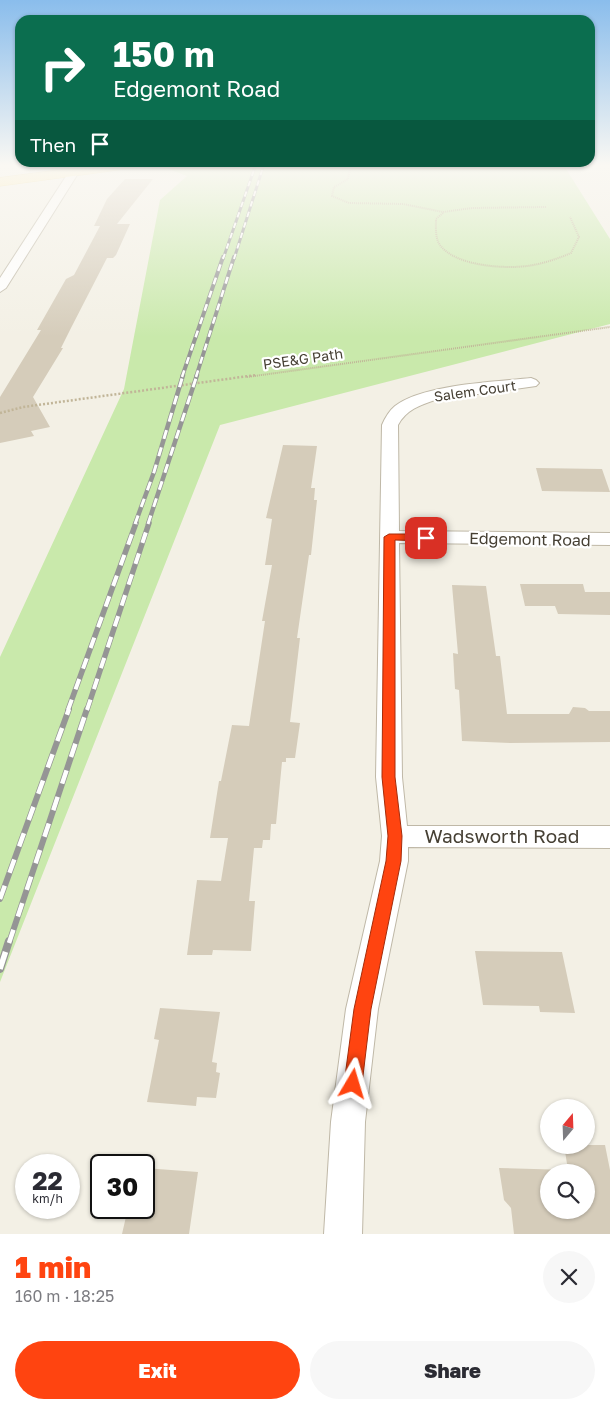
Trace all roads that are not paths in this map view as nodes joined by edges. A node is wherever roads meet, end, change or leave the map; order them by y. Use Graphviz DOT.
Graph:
graph roads {
  1 [pos="43,222"];
  2 [pos="0,288"];
  3 [pos="531,383"];
  4 [pos="389,537"];
  5 [pos="610,539"];
  6 [pos="395,836"];
  7 [pos="610,836"];
  8 [pos="343,1234"];
  1 -- 2 [label="street"];
  3 -- 4 [label="street, Salem Court"];
  4 -- 5 [label="street, Edgemont Road"];
  4 -- 6 [label="street"];
  6 -- 7 [label="street, Wadsworth Road"];
  6 -- 8 [label="street"];
}
